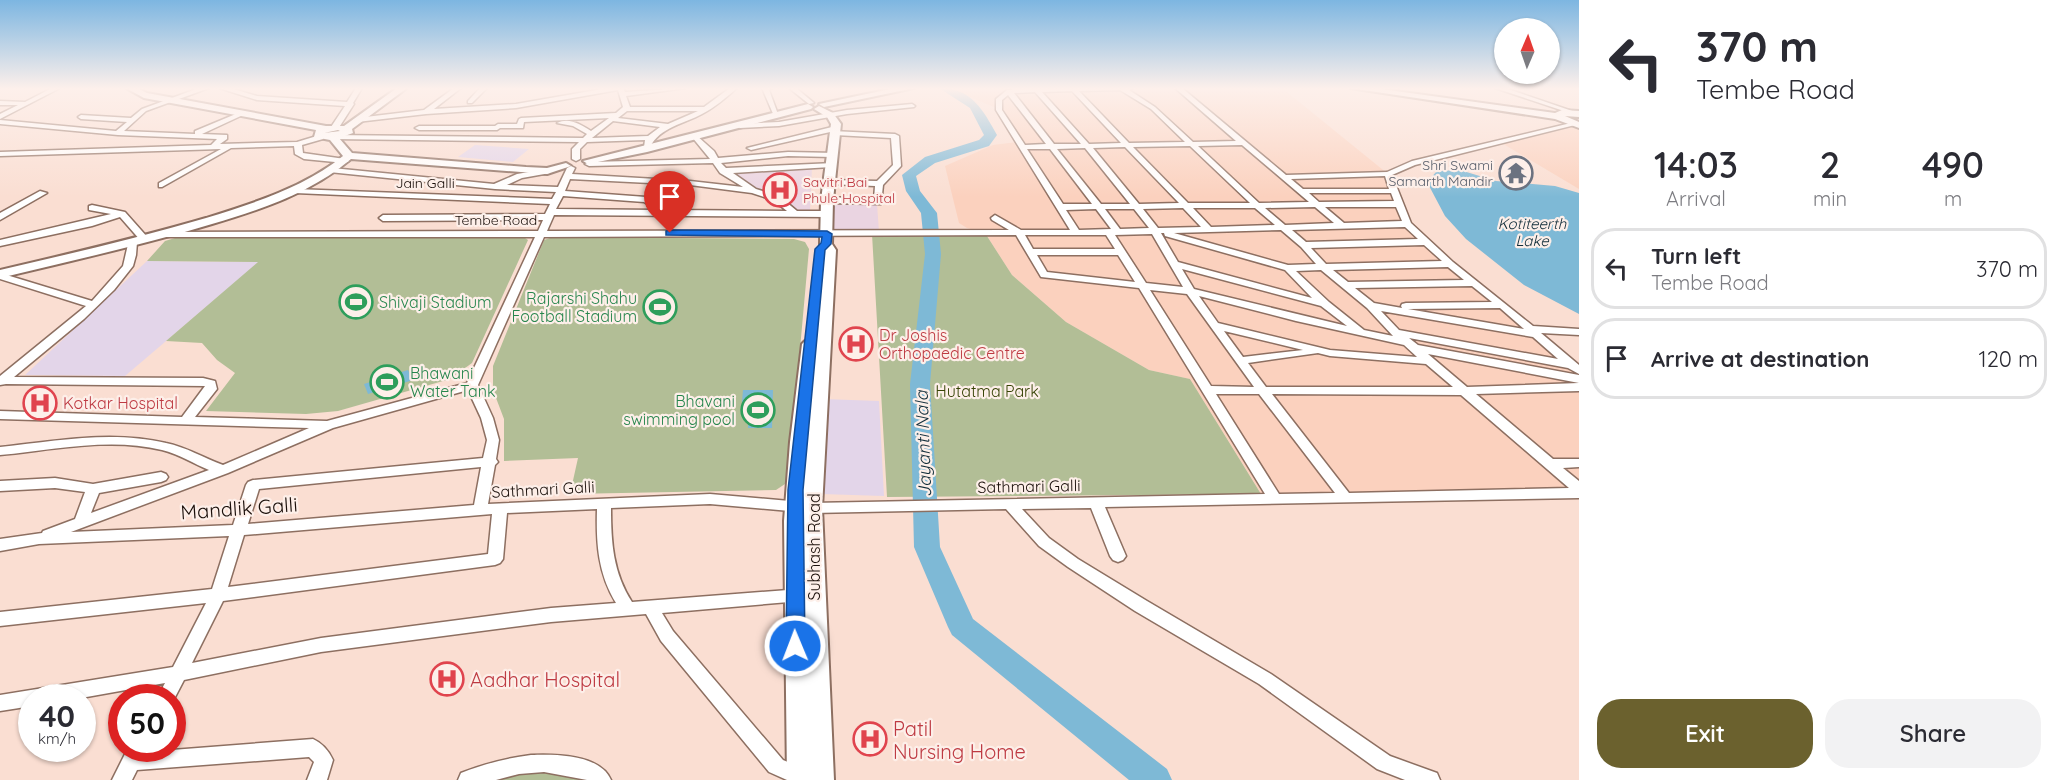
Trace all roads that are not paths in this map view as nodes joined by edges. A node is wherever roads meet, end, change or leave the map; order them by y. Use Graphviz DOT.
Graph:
graph roads {
  1 [pos="40,124"];
  2 [pos="129,124"];
  3 [pos="217,124"];
  4 [pos="294,124"];
  5 [pos="334,124"];
  6 [pos="352,124"];
  7 [pos="520,124"];
  8 [pos="576,124"];
  9 [pos="605,124"];
  10 [pos="660,124"];
  11 [pos="674,124"];
  12 [pos="746,124"];
  13 [pos="771,124"];
  14 [pos="833,124"];
  15 [pos="1008,124"];
  16 [pos="1035,124"];
  17 [pos="1067,124"];
  18 [pos="1108,124"];
  19 [pos="1170,124"];
  20 [pos="1220,124"];
  21 [pos="1557,124"];
  22 [pos="670,126"];
  23 [pos="740,126"];
  24 [pos="497,127"];
  25 [pos="419,128"];
  26 [pos="835,131"];
  27 [pos="328,132"];
  28 [pos="118,133"];
  29 [pos="195,134"];
  30 [pos="591,134"];
  31 [pos="224,137"];
  32 [pos="696,137"];
  33 [pos="650,138"];
  34 [pos="272,139"];
  35 [pos="497,139"];
  36 [pos="584,140"];
  37 [pos="1242,143"];
  38 [pos="298,144"];
  39 [pos="1190,144"];
  40 [pos="1128,145"];
  41 [pos="231,146"];
  42 [pos="1052,146"];
  43 [pos="1086,146"];
  44 [pos="214,147"];
  45 [pos="1022,147"];
  46 [pos="751,148"];
  47 [pos="647,149"];
  48 [pos="0,154"];
  49 [pos="347,158"];
  50 [pos="832,160"];
  51 [pos="716,161"];
  52 [pos="588,162"];
  53 [pos="570,167"];
  54 [pos="332,170"];
  55 [pos="547,171"];
  56 [pos="723,171"];
  57 [pos="1388,174"];
  58 [pos="1283,177"];
  59 [pos="660,181"];
  60 [pos="830,182"];
  61 [pos="879,184"];
  62 [pos="162,185"];
  63 [pos="495,187"];
  64 [pos="295,191"];
  65 [pos="561,191"];
  66 [pos="753,191"];
  67 [pos="1300,191"];
  68 [pos="1394,191"];
  69 [pos="43,193"];
  70 [pos="484,198"];
  71 [pos="646,200"];
  72 [pos="827,200"];
  73 [pos="555,202"];
  74 [pos="1399,204"];
  75 [pos="1257,205"];
  76 [pos="1317,205"];
  77 [pos="1186,206"];
  78 [pos="1061,207"];
  79 [pos="1101,207"];
  80 [pos="1136,207"];
  81 [pos="92,208"];
  82 [pos="666,212"];
  83 [pos="122,214"];
  84 [pos="550,214"];
  85 [pos="795,214"];
  86 [pos="828,214"];
  87 [pos="0,217"];
  88 [pos="383,218"];
  89 [pos="995,218"];
  90 [pos="1407,224"];
  91 [pos="1341,225"];
  92 [pos="1284,227"];
  93 [pos="1208,229"];
  94 [pos="1155,231"];
  95 [pos="1018,232"];
  96 [pos="1076,232"];
  97 [pos="1113,232"];
  98 [pos="541,233"];
  99 [pos="165,234"];
  100 [pos="827,239"];
  101 [pos="138,241"];
  102 [pos="1426,242"];
  103 [pos="0,243"];
  104 [pos="1304,244"];
  105 [pos="1030,252"];
  106 [pos="1120,252"];
  107 [pos="1174,264"];
  108 [pos="1450,264"];
  109 [pos="1323,267"];
  110 [pos="1288,268"];
  111 [pos="0,275"];
  112 [pos="1474,283"];
  113 [pos="1346,285"];
  114 [pos="1141,286"];
  115 [pos="1190,291"];
  116 [pos="92,304"];
  117 [pos="1325,304"];
  118 [pos="1503,305"];
  119 [pos="1371,306"];
  120 [pos="1214,325"];
  121 [pos="1394,331"];
  122 [pos="1362,332"];
  123 [pos="1534,332"];
  124 [pos="1579,332"];
  125 [pos="1409,345"];
  126 [pos="1321,351"];
  127 [pos="1240,361"];
  128 [pos="1429,361"];
  129 [pos="1577,367"];
  130 [pos="1579,379"];
  131 [pos="1,381"];
  132 [pos="472,385"];
  133 [pos="1579,387"];
  134 [pos="1206,390"];
  135 [pos="1262,390"];
  136 [pos="1464,391"];
  137 [pos="0,415"];
  138 [pos="186,420"];
  139 [pos="329,425"];
  140 [pos="0,451"];
  141 [pos="491,462"];
  142 [pos="1579,463"];
  143 [pos="1550,464"];
  144 [pos="223,470"];
  145 [pos="161,477"];
  146 [pos="0,486"];
  147 [pos="93,489"];
  148 [pos="1579,491"];
  149 [pos="1346,498"];
  150 [pos="1276,500"];
  151 [pos="1096,503"];
  152 [pos="604,504"];
  153 [pos="1010,504"];
  154 [pos="500,508"];
  155 [pos="803,508"];
  156 [pos="480,510"];
  157 [pos="81,522"];
  158 [pos="241,530"];
  159 [pos="39,539"];
  160 [pos="5,543"];
  161 [pos="1118,556"];
  162 [pos="218,595"];
  163 [pos="804,595"];
  164 [pos="650,607"];
  165 [pos="628,609"];
  166 [pos="0,619"];
  167 [pos="180,673"];
  168 [pos="174,684"];
  169 [pos="96,687"];
  170 [pos="18,700"];
  171 [pos="0,703"];
  172 [pos="186,753"];
  173 [pos="131,762"];
  174 [pos="800,778"];
  175 [pos="821,778"];
  176 [pos="122,780"];
  177 [pos="318,780"];
  178 [pos="468,780"];
  179 [pos="601,780"];
  180 [pos="1430,780"];
  1 -- 28 [label="street"];
  2 -- 28 [label="street"];
  3 -- 29 [label="street"];
  4 -- 27 [label="main road"];
  5 -- 27 [label="street"];
  6 -- 27 [label="main road"];
  7 -- 24 [label="street"];
  8 -- 30 [label="street"];
  9 -- 30 [label="street"];
  10 -- 22 [label="street"];
  11 -- 22 [label="street"];
  12 -- 23 [label="main road"];
  13 -- 23 [label="street"];
  14 -- 26 [label="main road"];
  15 -- 45 [label="street"];
  16 -- 42 [label="street"];
  17 -- 43 [label="street"];
  18 -- 40 [label="street"];
  19 -- 39 [label="street"];
  20 -- 37 [label="street"];
  21 -- 57 [label="street"];
  22 -- 33 [label="street"];
  23 -- 32 [label="main road"];
  24 -- 25 [label="street"];
  24 -- 35 [label="street"];
  26 -- 46 [label="street"];
  26 -- 50 [label="main road, Subhash Road"];
  26 -- 61 [label="street"];
  27 -- 35 [label="street"];
  27 -- 38 [label="street"];
  27 -- 49 [label="main road"];
  28 -- 29 [label="street"];
  29 -- 31 [label="street"];
  30 -- 36 [label="street"];
  31 -- 34 [label="street"];
  31 -- 44 [label="street"];
  32 -- 47 [label="main road"];
  32 -- 51 [label="street"];
  33 -- 36 [label="street"];
  33 -- 47 [label="street"];
  35 -- 36 [label="street"];
  36 -- 53 [label="street"];
  37 -- 39 [label="street"];
  37 -- 58 [label="street"];
  38 -- 41 [label="street"];
  38 -- 49 [label="street"];
  39 -- 40 [label="street"];
  39 -- 75 [label="street"];
  40 -- 43 [label="street"];
  40 -- 77 [label="street"];
  41 -- 44 [label="street"];
  41 -- 62 [label="street"];
  42 -- 43 [label="street"];
  42 -- 45 [label="street"];
  42 -- 79 [label="street"];
  43 -- 80 [label="street"];
  44 -- 48 [label="street"];
  45 -- 78 [label="street"];
  47 -- 52 [label="main road"];
  49 -- 54 [label="main road"];
  49 -- 55 [label="main road"];
  50 -- 51 [label="street"];
  50 -- 56 [label="street"];
  50 -- 60 [label="main road, Subhash Road"];
  51 -- 52 [label="street"];
  51 -- 56 [label="street"];
  52 -- 53 [label="main road"];
  53 -- 55 [label="main road"];
  53 -- 59 [label="street"];
  53 -- 65 [label="street"];
  54 -- 63 [label="street"];
  54 -- 64 [label="main road"];
  55 -- 63 [label="street"];
  56 -- 66 [label="street"];
  57 -- 58 [label="street"];
  57 -- 68 [label="street"];
  58 -- 67 [label="street"];
  59 -- 66 [label="street"];
  59 -- 71 [label="street"];
  60 -- 61 [label="street"];
  60 -- 72 [label="main road, Subhash Road"];
  61 -- 72 [label="street"];
  63 -- 65 [label="street"];
  63 -- 70 [label="street"];
  64 -- 70 [label="street, Jain Galli"];
  64 -- 99 [label="main road"];
  65 -- 71 [label="street"];
  65 -- 73 [label="street"];
  66 -- 85 [label="street"];
  67 -- 68 [label="street"];
  67 -- 76 [label="street"];
  68 -- 74 [label="street"];
  69 -- 87 [label="street"];
  70 -- 73 [label="street, Jain Galli"];
  71 -- 82 [label="street"];
  72 -- 86 [label="main road, Subhash Road"];
  73 -- 84 [label="street"];
  74 -- 76 [label="street"];
  74 -- 90 [label="street"];
  75 -- 76 [label="street"];
  75 -- 77 [label="street"];
  75 -- 92 [label="street"];
  76 -- 91 [label="street"];
  77 -- 80 [label="street"];
  77 -- 93 [label="street"];
  78 -- 79 [label="street"];
  78 -- 96 [label="street"];
  79 -- 80 [label="street"];
  79 -- 97 [label="street"];
  80 -- 94 [label="street"];
  81 -- 83 [label="street"];
  82 -- 84 [label="street"];
  82 -- 85 [label="street"];
  83 -- 101 [label="street"];
  83 -- 103 [label="street"];
  84 -- 88 [label="street"];
  84 -- 98 [label="street"];
  85 -- 86 [label="street"];
  86 -- 100 [label="main road, Subhash Road"];
  89 -- 95 [label="street"];
  90 -- 91 [label="street, Tembe Road"];
  90 -- 102 [label="street"];
  91 -- 92 [label="street, Tembe Road"];
  92 -- 93 [label="street, Tembe Road"];
  92 -- 104 [label="street"];
  93 -- 94 [label="street, Tembe Road"];
  94 -- 97 [label="street, Tembe Road"];
  94 -- 107 [label="street"];
  94 -- 110 [label="street"];
  95 -- 96 [label="street, Tembe Road"];
  95 -- 100 [label="street, Tembe Road"];
  95 -- 105 [label="street"];
  96 -- 97 [label="street, Tembe Road"];
  97 -- 106 [label="street"];
  98 -- 99 [label="street, Tembe Road"];
  98 -- 100 [label="street, Tembe Road"];
  98 -- 132 [label="street"];
  99 -- 101 [label="main road"];
  100 -- 155 [label="main road, Subhash Road"];
  101 -- 111 [label="main road"];
  101 -- 116 [label="street"];
  102 -- 104 [label="street"];
  102 -- 108 [label="street"];
  104 -- 109 [label="street"];
  105 -- 106 [label="street"];
  105 -- 114 [label="street"];
  106 -- 114 [label="street"];
  107 -- 115 [label="street"];
  107 -- 117 [label="street"];
  108 -- 109 [label="street"];
  108 -- 112 [label="street"];
  109 -- 110 [label="street"];
  109 -- 113 [label="street"];
  110 -- 117 [label="street"];
  111 -- 116 [label="street"];
  112 -- 113 [label="street"];
  112 -- 118 [label="street"];
  113 -- 119 [label="street"];
  114 -- 115 [label="street"];
  114 -- 134 [label="street"];
  115 -- 120 [label="street"];
  115 -- 122 [label="street"];
  116 -- 131 [label="street"];
  117 -- 122 [label="street"];
  118 -- 119 [label="street"];
  118 -- 123 [label="street"];
  119 -- 121 [label="street"];
  119 -- 123 [label="street"];
  120 -- 126 [label="street"];
  120 -- 127 [label="street"];
  121 -- 125 [label="street"];
  121 -- 129 [label="street"];
  122 -- 125 [label="street"];
  123 -- 124 [label="street"];
  123 -- 129 [label="street"];
  125 -- 128 [label="street"];
  125 -- 130 [label="street"];
  126 -- 127 [label="street"];
  126 -- 128 [label="street"];
  127 -- 135 [label="street"];
  128 -- 136 [label="street"];
  131 -- 138 [label="street"];
  132 -- 139 [label="street"];
  132 -- 141 [label="street"];
  133 -- 136 [label="street"];
  134 -- 135 [label="street"];
  134 -- 150 [label="street"];
  135 -- 136 [label="street"];
  135 -- 149 [label="street"];
  136 -- 143 [label="street"];
  137 -- 138 [label="street"];
  138 -- 139 [label="street"];
  139 -- 144 [label="street"];
  140 -- 144 [label="street"];
  141 -- 156 [label="street"];
  141 -- 158 [label="street"];
  142 -- 143 [label="street"];
  143 -- 148 [label="street"];
  144 -- 157 [label="street"];
  145 -- 147 [label="street"];
  146 -- 147 [label="street"];
  147 -- 157 [label="street"];
  148 -- 149 [label="street, Sathmari Galli"];
  149 -- 150 [label="street, Sathmari Galli"];
  150 -- 151 [label="street, Sathmari Galli"];
  151 -- 153 [label="street, Sathmari Galli"];
  151 -- 161 [label="street"];
  152 -- 154 [label="street, Sathmari Galli"];
  152 -- 155 [label="street, Sathmari Galli"];
  152 -- 165 [label="street"];
  153 -- 155 [label="street, Sathmari Galli"];
  153 -- 180 [label="street"];
  154 -- 156 [label="street, Sathmari Galli"];
  154 -- 162 [label="street"];
  155 -- 163 [label="main road, Subhash Road"];
  156 -- 158 [label="street, Mandlik Galli"];
  157 -- 159 [label="street"];
  158 -- 159 [label="street, Mandlik Galli"];
  158 -- 162 [label="street"];
  159 -- 160 [label="street, Mandlik Galli"];
  162 -- 166 [label="street"];
  162 -- 167 [label="street"];
  163 -- 164 [label="street"];
  163 -- 174 [label="main road, Subhash Road"];
  163 -- 175 [label="main road, Subhash Road"];
  164 -- 165 [label="street"];
  164 -- 174 [label="street"];
  165 -- 167 [label="street"];
  167 -- 168 [label="street"];
  167 -- 169 [label="street"];
  170 -- 171 [label="street"];
  172 -- 177 [label="street"];
  173 -- 176 [label="street"];
  174 -- 175 [label="street"];
  178 -- 179 [label="street"];
}
